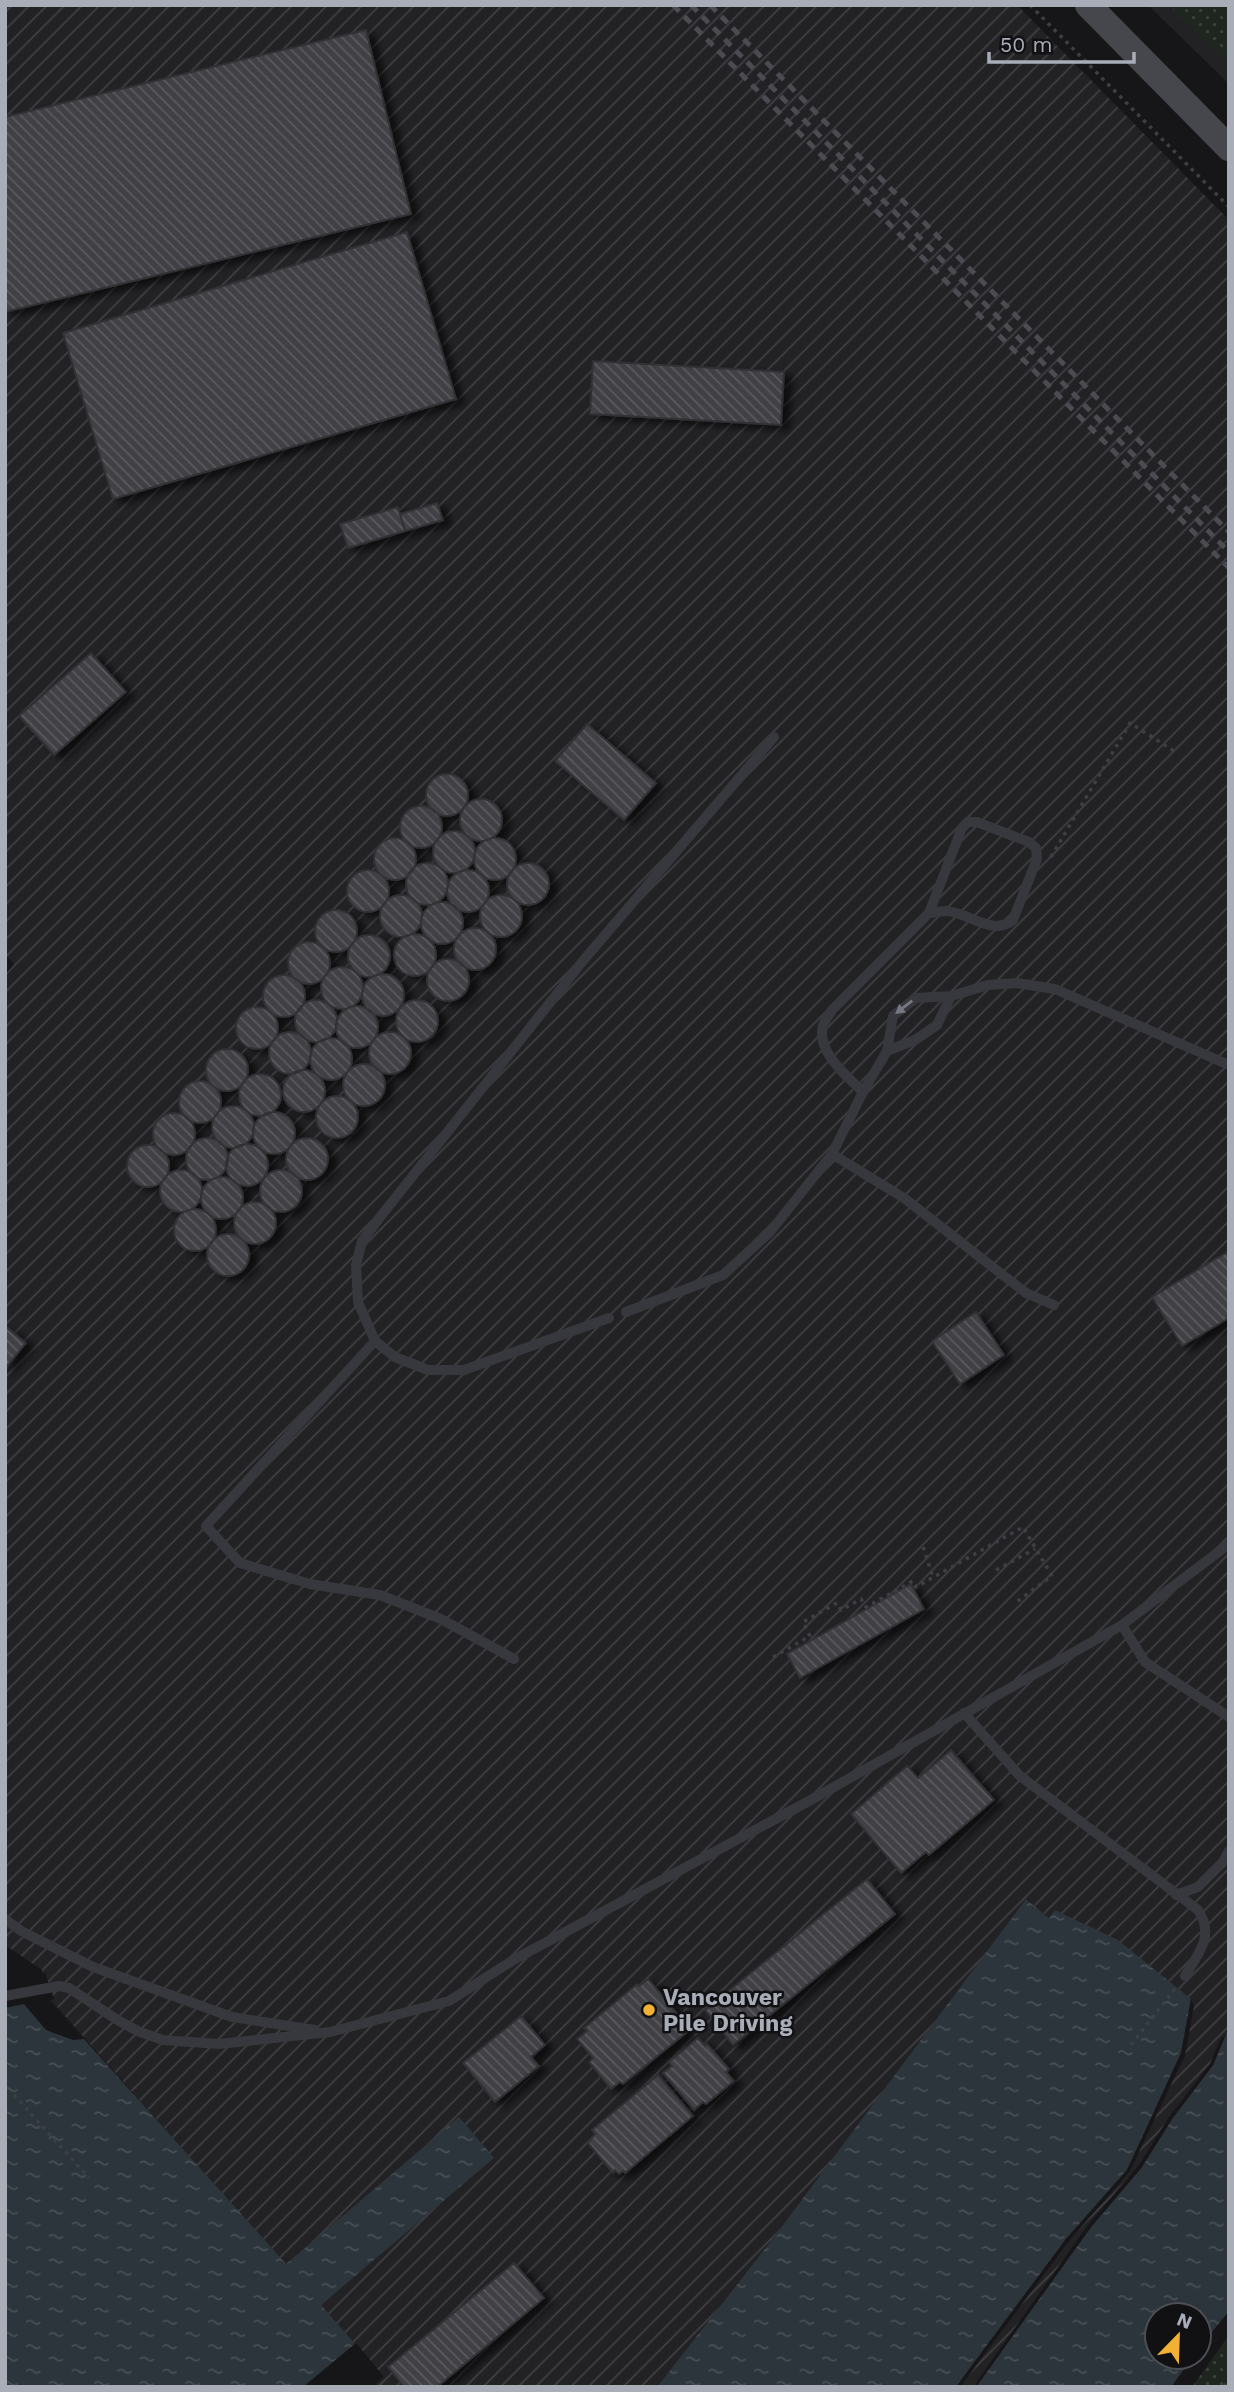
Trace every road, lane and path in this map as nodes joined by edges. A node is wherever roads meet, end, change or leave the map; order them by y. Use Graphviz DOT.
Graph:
graph roads {
  1 [pos="1030,5"];
  2 [pos="1088,5"];
  3 [pos="1229,148"];
  4 [pos="1229,207"];
  5 [pos="774,737"];
  6 [pos="1177,754"];
  7 [pos="1050,859"];
  8 [pos="929,914"];
  9 [pos="951,996"];
  10 [pos="887,1051"];
  11 [pos="1229,1065"];
  12 [pos="863,1092"];
  13 [pos="832,1154"];
  14 [pos="1055,1306"];
  15 [pos="626,1312"];
  16 [pos="609,1318"];
  17 [pos="375,1341"];
  18 [pos="1229,1544"];
  19 [pos="923,1547"];
  20 [pos="1035,1549"];
  21 [pos="996,1570"];
  22 [pos="933,1577"];
  23 [pos="1015,1603"];
  24 [pos="1122,1625"];
  25 [pos="773,1657"];
  26 [pos="514,1659"];
  27 [pos="964,1713"];
  28 [pos="1229,1717"];
  29 [pos="1229,1851"];
  30 [pos="1175,1895"];
  31 [pos="5,1919"];
  32 [pos="1185,1976"];
  33 [pos="5,1996"];
  34 [pos="330,2032"];
  35 [pos="1131,2045"];
  36 [pos="14,2095"];
  37 [pos="89,2178"];
  38 [pos="1229,2379"];
  39 [pos="1224,2387"];
  1 -- 4 [label="path"];
  2 -- 3 [label="main road"];
  5 -- 17 [label="lane"];
  6 -- 7 [label="path"];
  8 -- 8 [label="lane"];
  8 -- 12 [label="lane"];
  9 -- 10 [label="lane"];
  9 -- 10 [label="lane, one-way"];
  9 -- 11 [label="lane"];
  10 -- 12 [label="lane"];
  12 -- 13 [label="lane"];
  13 -- 14 [label="lane"];
  13 -- 15 [label="lane"];
  16 -- 17 [label="lane"];
  17 -- 26 [label="lane"];
  18 -- 24 [label="lane"];
  19 -- 22 [label="path"];
  20 -- 21 [label="path"];
  20 -- 22 [label="path"];
  20 -- 23 [label="path"];
  22 -- 25 [label="path"];
  24 -- 27 [label="lane"];
  24 -- 28 [label="lane"];
  27 -- 30 [label="lane"];
  27 -- 34 [label="lane"];
  29 -- 30 [label="lane"];
  30 -- 32 [label="lane"];
  31 -- 34 [label="lane"];
  32 -- 35 [label="path"];
  33 -- 34 [label="lane"];
  36 -- 37 [label="path"];
  38 -- 39 [label="path"];
}
